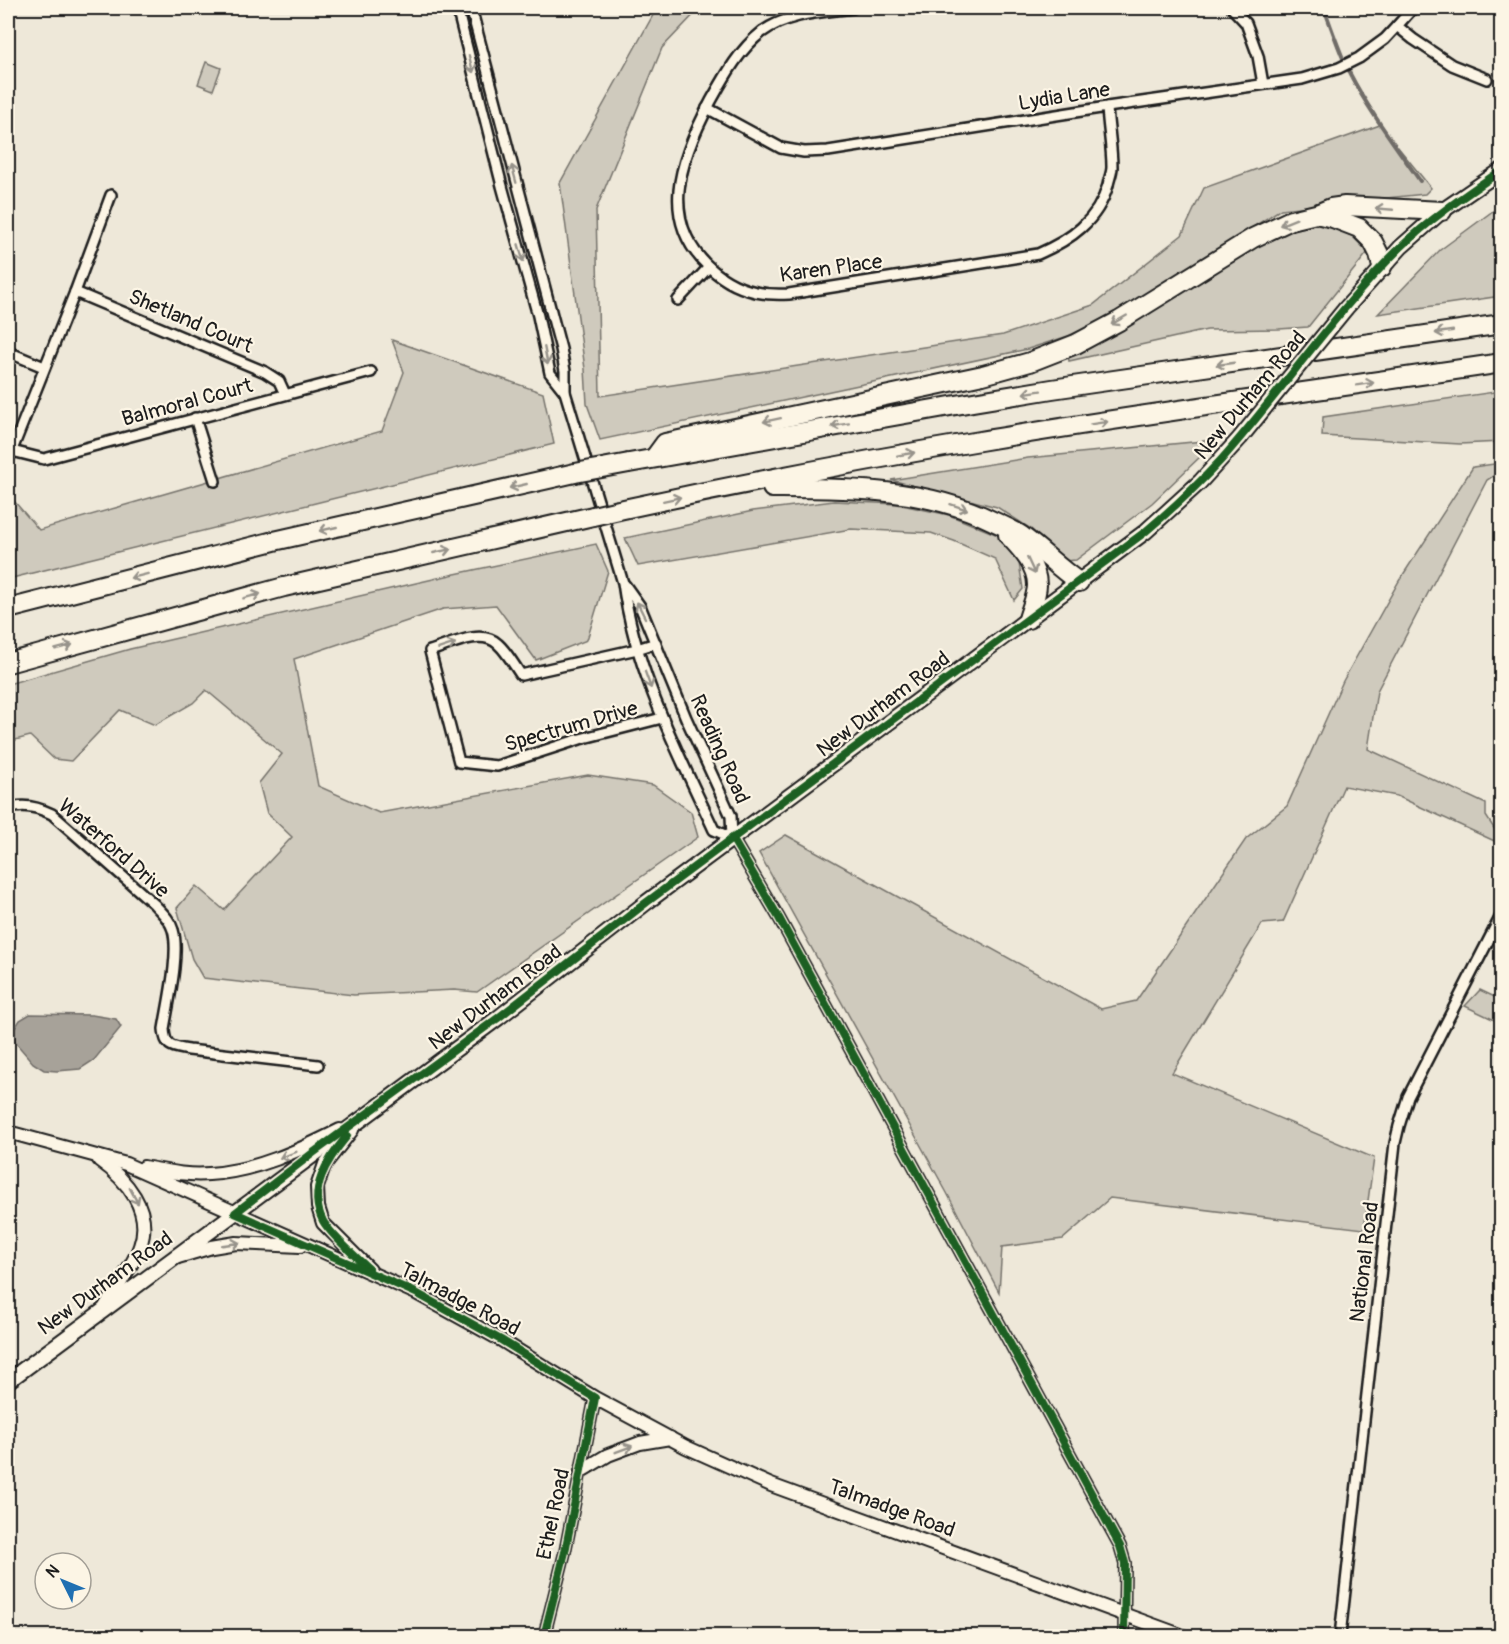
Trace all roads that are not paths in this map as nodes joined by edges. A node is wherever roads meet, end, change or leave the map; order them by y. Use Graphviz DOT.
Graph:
graph roads {
  1 [pos="457,8"];
  2 [pos="471,8"];
  3 [pos="853,8"];
  4 [pos="1232,8"];
  5 [pos="1413,8"];
  6 [pos="1397,26"];
  7 [pos="1487,79"];
  8 [pos="1263,84"];
  9 [pos="1107,107"];
  10 [pos="707,108"];
  11 [pos="1502,170"];
  12 [pos="111,195"];
  13 [pos="1442,211"];
  14 [pos="1316,214"];
  15 [pos="709,267"];
  16 [pos="1382,267"];
  17 [pos="75,292"];
  18 [pos="678,300"];
  19 [pos="1502,324"];
  20 [pos="8,352"];
  21 [pos="1502,363"];
  22 [pos="44,367"];
  23 [pos="371,372"];
  24 [pos="565,392"];
  25 [pos="285,394"];
  26 [pos="195,418"];
  27 [pos="12,451"];
  28 [pos="654,458"];
  29 [pos="8,460"];
  30 [pos="215,481"];
  31 [pos="725,488"];
  32 [pos="997,523"];
  33 [pos="1079,582"];
  34 [pos="623,583"];
  35 [pos="8,609"];
  36 [pos="1028,619"];
  37 [pos="656,643"];
  38 [pos="636,649"];
  39 [pos="8,663"];
  40 [pos="662,718"];
  41 [pos="8,809"];
  42 [pos="732,838"];
  43 [pos="1502,914"];
  44 [pos="318,1065"];
  45 [pos="360,1120"];
  46 [pos="8,1132"];
  47 [pos="93,1155"];
  48 [pos="126,1164"];
  49 [pos="235,1213"];
  50 [pos="309,1246"];
  51 [pos="174,1258"];
  52 [pos="375,1275"];
  53 [pos="104,1310"];
  54 [pos="8,1381"];
  55 [pos="595,1398"];
  56 [pos="670,1438"];
  57 [pos="581,1471"];
  58 [pos="1124,1615"];
  59 [pos="544,1636"];
  60 [pos="1124,1636"];
  61 [pos="1183,1636"];
  62 [pos="1340,1636"];
  1 -- 24 [label="street, one-way"];
  24 -- 2 [label="street, one-way"];
  3 -- 10 [label="street, Karen Place"];
  4 -- 8 [label="street"];
  5 -- 6 [label="street, Lydia Lane"];
  6 -- 7 [label="street"];
  6 -- 8 [label="street, Lydia Lane"];
  8 -- 9 [label="street, Lydia Lane"];
  9 -- 10 [label="street, Lydia Lane"];
  9 -- 15 [label="street, Karen Place"];
  10 -- 15 [label="street, Karen Place"];
  11 -- 13 [label="main road, New Durham Road"];
  12 -- 17 [label="street"];
  13 -- 14 [label="highway, one-way"];
  13 -- 16 [label="main road, New Durham Road"];
  14 -- 16 [label="highway"];
  14 -- 28 [label="highway, one-way"];
  15 -- 18 [label="street"];
  16 -- 33 [label="main road, New Durham Road, bridge"];
  17 -- 22 [label="street"];
  17 -- 25 [label="street, Shetland Court"];
  19 -- 28 [label="highway, one-way"];
  20 -- 22 [label="street"];
  31 -- 21 [label="highway, one-way"];
  22 -- 27 [label="street"];
  23 -- 25 [label="street, Balmoral Court"];
  24 -- 34 [label="street"];
  25 -- 26 [label="street, Balmoral Court"];
  26 -- 27 [label="street, Balmoral Court"];
  26 -- 30 [label="street"];
  27 -- 29 [label="street"];
  28 -- 35 [label="highway, one-way, bridge"];
  31 -- 32 [label="highway, one-way"];
  39 -- 31 [label="highway, one-way, bridge"];
  32 -- 33 [label="highway"];
  32 -- 36 [label="highway, one-way"];
  33 -- 36 [label="main road, New Durham Road"];
  37 -- 34 [label="street, Reading Road, one-way"];
  34 -- 38 [label="street, Reading Road"];
  36 -- 42 [label="main road, New Durham Road"];
  37 -- 38 [label="street, Spectrum Drive"];
  37 -- 42 [label="street, Reading Road"];
  38 -- 40 [label="street, Reading Road, one-way"];
  40 -- 38 [label="street, Spectrum Drive, one-way"];
  40 -- 42 [label="street, Reading Road"];
  41 -- 44 [label="street, Waterford Drive"];
  42 -- 45 [label="main road, New Durham Road"];
  42 -- 58 [label="street"];
  43 -- 62 [label="street, National Road"];
  45 -- 48 [label="street, one-way"];
  45 -- 49 [label="main road, New Durham Road"];
  45 -- 52 [label="street"];
  46 -- 47 [label="street, Talmadge Road"];
  47 -- 48 [label="street, Talmadge Road"];
  47 -- 53 [label="street, one-way"];
  48 -- 49 [label="street, Talmadge Road"];
  49 -- 50 [label="street, Talmadge Road"];
  49 -- 51 [label="main road, New Durham Road"];
  51 -- 50 [label="street, one-way"];
  50 -- 52 [label="street, Talmadge Road"];
  51 -- 53 [label="main road, New Durham Road"];
  52 -- 55 [label="street, Talmadge Road"];
  53 -- 54 [label="main road, New Durham Road"];
  55 -- 56 [label="street, Talmadge Road"];
  55 -- 57 [label="street, Ethel Road"];
  57 -- 56 [label="street, one-way"];
  56 -- 58 [label="street, Talmadge Road"];
  57 -- 59 [label="street, Ethel Road"];
  58 -- 60 [label="street"];
  58 -- 61 [label="street, Talmadge Road"];
}
